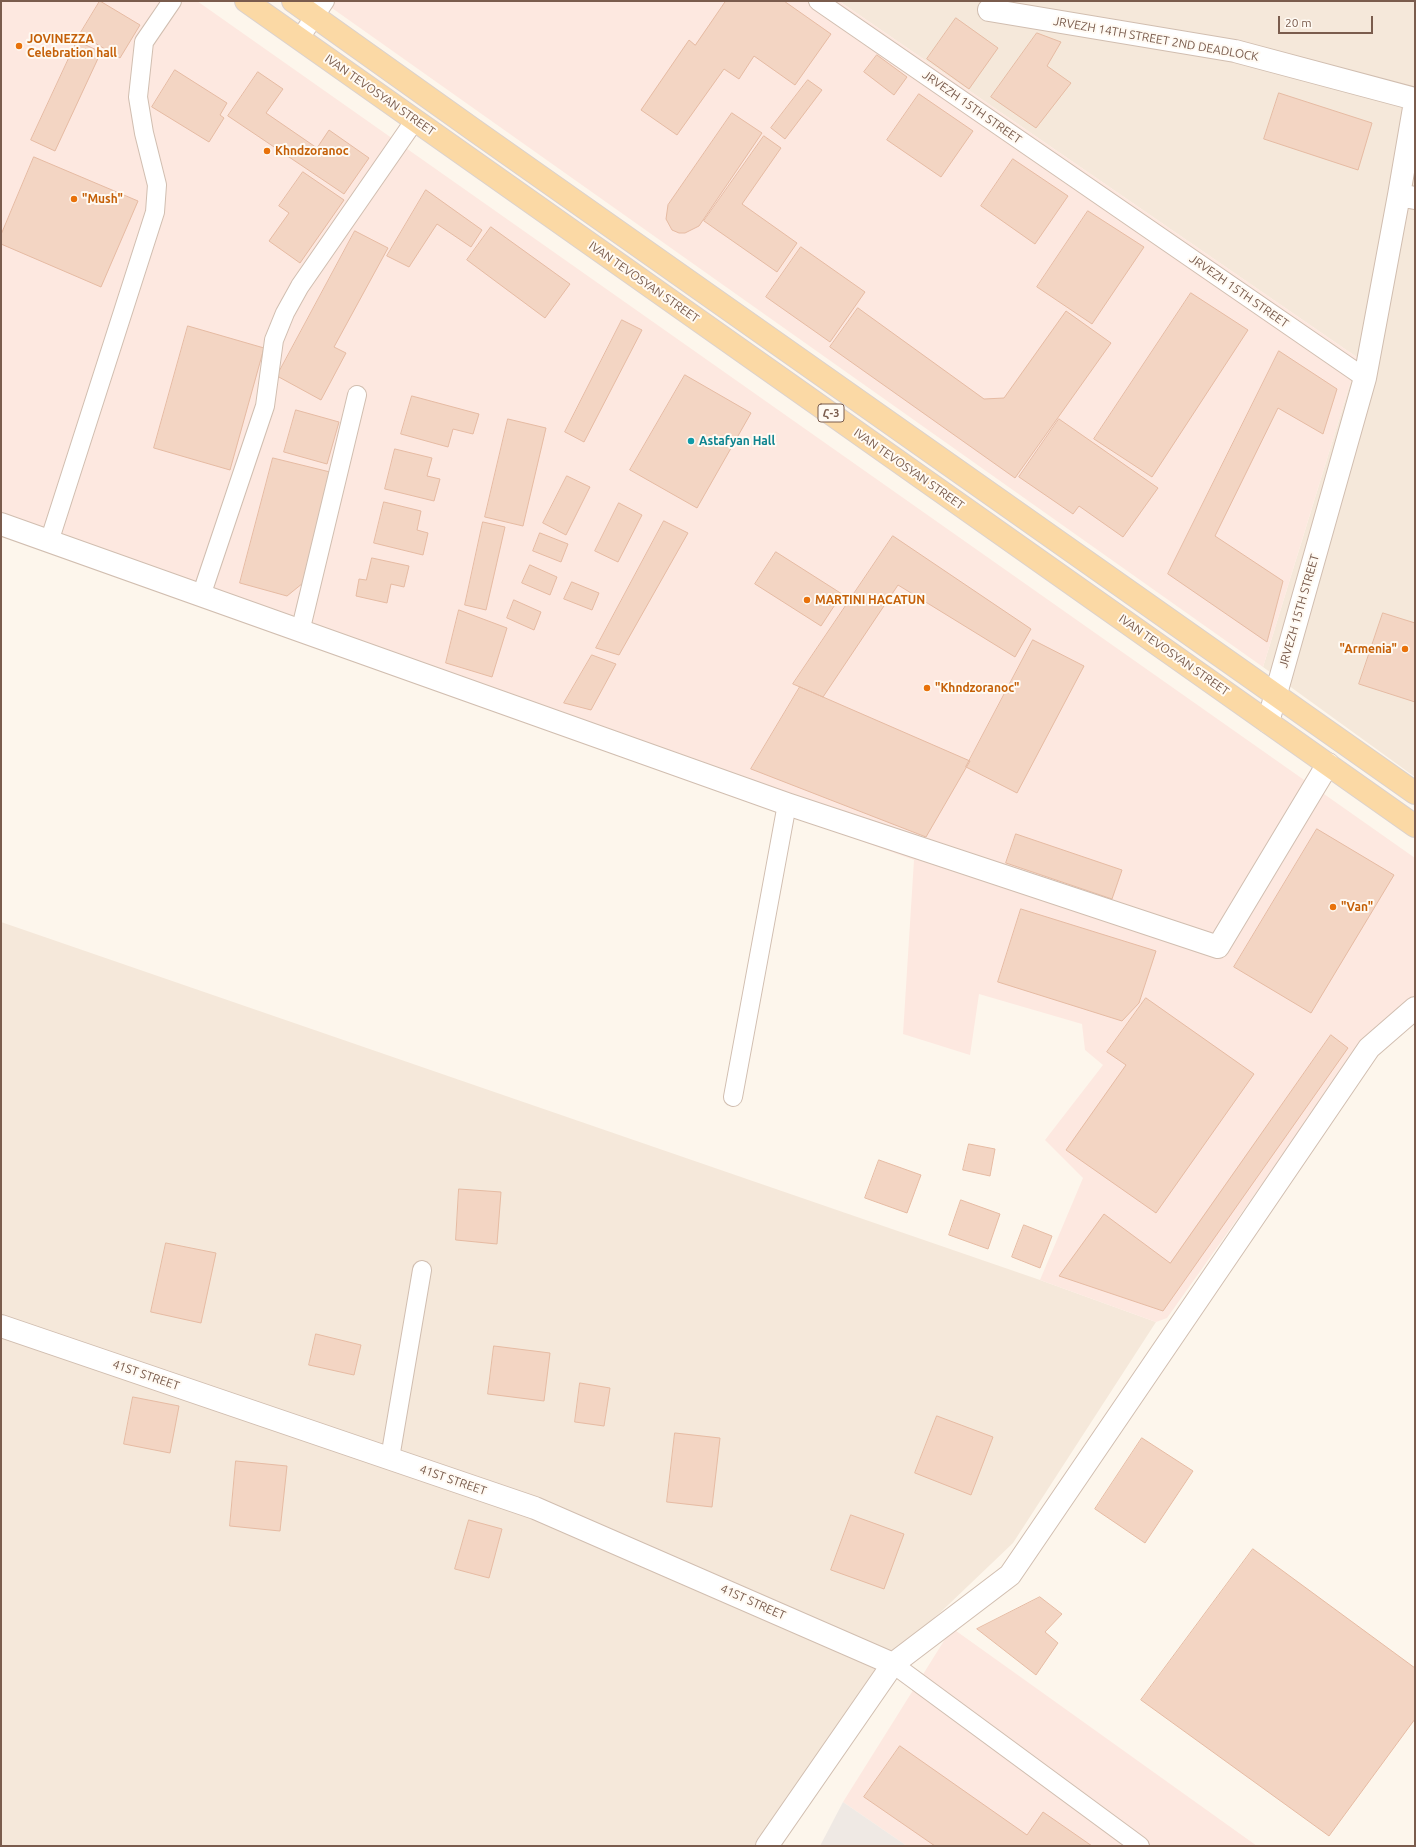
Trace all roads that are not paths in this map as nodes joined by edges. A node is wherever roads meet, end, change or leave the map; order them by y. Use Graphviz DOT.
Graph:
graph roads {
  1 [pos="172,1"];
  2 [pos="246,1"];
  3 [pos="293,1"];
  4 [pos="818,1"];
  5 [pos="320,8"];
  6 [pos="989,10"];
  7 [pos="300,38"];
  8 [pos="1415,100"];
  9 [pos="415,120"];
  10 [pos="1407,196"];
  11 [pos="1365,378"];
  12 [pos="357,395"];
  13 [pos="1,524"];
  14 [pos="49,542"];
  15 [pos="201,596"];
  16 [pos="300,632"];
  17 [pos="1276,694"];
  18 [pos="1268,722"];
  19 [pos="1328,764"];
  20 [pos="1415,793"];
  21 [pos="787,804"];
  22 [pos="1415,826"];
  23 [pos="1415,1008"];
  24 [pos="733,1097"];
  25 [pos="422,1270"];
  26 [pos="1,1326"];
  27 [pos="390,1458"];
  28 [pos="894,1664"];
  29 [pos="767,1846"];
  30 [pos="1140,1846"];
  1 -- 14 [label="lane"];
  2 -- 7 [label="main road, IVAN TEVOSYAN STREET / Հ-3"];
  3 -- 5 [label="main road, Հ-3"];
  4 -- 11 [label="lane, JRVEZH 15TH STREET"];
  5 -- 7 [label="lane"];
  5 -- 17 [label="main road, Հ-3"];
  6 -- 8 [label="street, JRVEZH 14TH STREET 2ND DEADLOCK"];
  7 -- 9 [label="main road, IVAN TEVOSYAN STREET / Հ-3"];
  8 -- 10 [label="street"];
  9 -- 15 [label="lane"];
  9 -- 18 [label="main road, IVAN TEVOSYAN STREET / Հ-3"];
  10 -- 11 [label="street"];
  11 -- 17 [label="street, JRVEZH 15TH STREET"];
  12 -- 16 [label="lane"];
  13 -- 14 [label="street"];
  14 -- 15 [label="street"];
  15 -- 16 [label="street"];
  16 -- 21 [label="street"];
  17 -- 18 [label="street, JRVEZH 15TH STREET"];
  17 -- 20 [label="main road, Հ-3"];
  18 -- 19 [label="main road, IVAN TEVOSYAN STREET / Հ-3"];
  19 -- 21 [label="street"];
  19 -- 22 [label="main road, IVAN TEVOSYAN STREET / Հ-3"];
  21 -- 24 [label="lane"];
  23 -- 28 [label="street"];
  25 -- 27 [label="lane"];
  26 -- 27 [label="street, 41ST STREET"];
  27 -- 28 [label="street, 41ST STREET"];
  28 -- 29 [label="street"];
  28 -- 30 [label="lane"];
}
